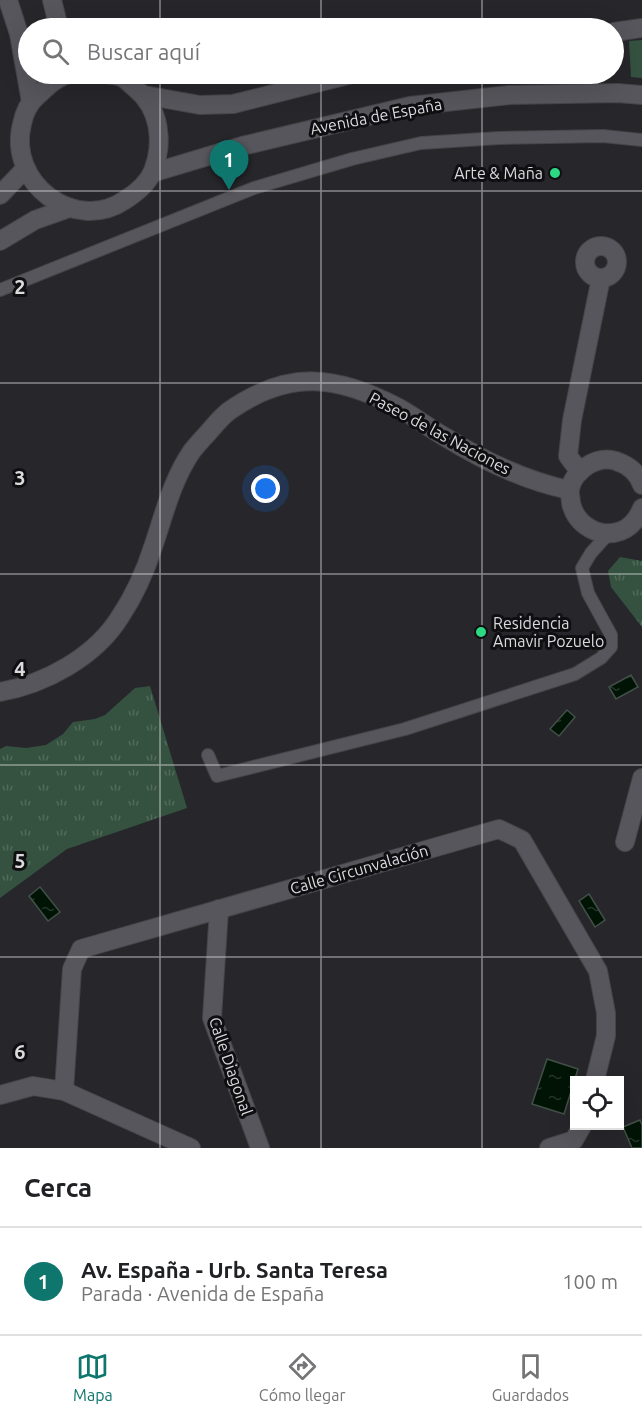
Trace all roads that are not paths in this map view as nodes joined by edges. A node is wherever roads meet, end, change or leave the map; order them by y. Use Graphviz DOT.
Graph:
graph roads {
  1 [pos="8,0"];
  2 [pos="52,0"];
  3 [pos="56,18"];
  4 [pos="642,28"];
  5 [pos="624,31"];
  6 [pos="18,34"];
  7 [pos="28,84"];
  8 [pos="51,84"];
  9 [pos="130,84"];
  10 [pos="312,84"];
  11 [pos="144,95"];
  12 [pos="642,95"];
  13 [pos="31,102"];
  14 [pos="642,140"];
  15 [pos="25,168"];
  16 [pos="152,173"];
  17 [pos="0,195"];
  18 [pos="69,208"];
  19 [pos="0,241"];
  20 [pos="601,278"];
  21 [pos="0,290"];
  22 [pos="580,472"];
  23 [pos="639,476"];
  24 [pos="569,490"];
  25 [pos="642,508"];
  26 [pos="615,532"];
  27 [pos="642,535"];
  28 [pos="0,692"];
  29 [pos="208,756"];
  30 [pos="642,778"];
  31 [pos="625,842"];
  32 [pos="219,909"];
  33 [pos="596,1076"];
  34 [pos="64,1091"];
  35 [pos="0,1095"];
  36 [pos="579,1130"];
  37 [pos="191,1148"];
  38 [pos="260,1148"];
  39 [pos="549,1148"];
  1 -- 6 [label="street"];
  2 -- 3 [label="street"];
  4 -- 5 [label="street"];
  7 -- 13 [label="street"];
  8 -- 13 [label="street"];
  9 -- 11 [label="street"];
  10 -- 11 [label="street"];
  11 -- 16 [label="street"];
  12 -- 16 [label="street, Avenida de España"];
  13 -- 15 [label="street"];
  14 -- 21 [label="lane"];
  15 -- 17 [label="street"];
  15 -- 18 [label="street"];
  16 -- 18 [label="street"];
  18 -- 19 [label="street"];
  20 -- 22 [label="street"];
  22 -- 23 [label="street"];
  22 -- 24 [label="street"];
  24 -- 26 [label="street"];
  24 -- 28 [label="street, Paseo de las Naciones"];
  25 -- 26 [label="street"];
  26 -- 27 [label="street"];
  26 -- 29 [label="lane"];
  30 -- 31 [label="street"];
  32 -- 33 [label="street, Calle Circunvalación"];
  32 -- 34 [label="street, Calle Circunvalación"];
  32 -- 38 [label="street, Calle Diagonal"];
  34 -- 35 [label="street"];
  34 -- 37 [label="street"];
  36 -- 39 [label="street"];
}
